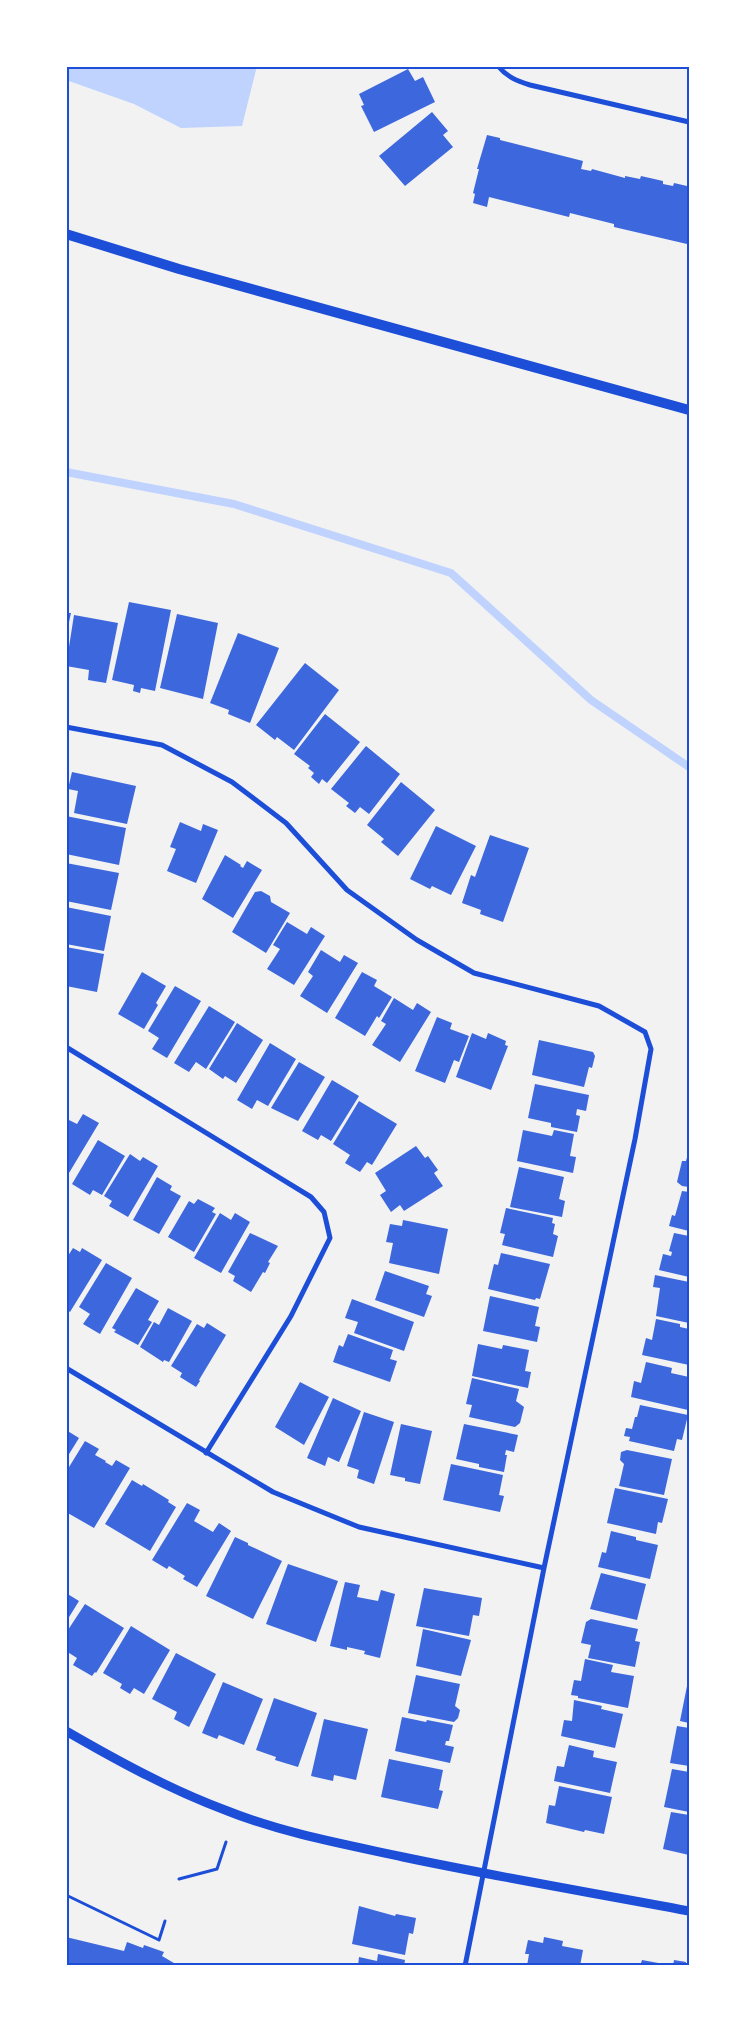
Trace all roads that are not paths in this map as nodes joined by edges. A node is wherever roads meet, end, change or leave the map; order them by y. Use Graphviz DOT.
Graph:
graph roads {
  1 [pos="498,66"];
  2 [pos="689,122"];
  3 [pos="66,234"];
  4 [pos="689,410"];
  5 [pos="66,727"];
  6 [pos="66,1047"];
  7 [pos="66,1368"];
  8 [pos="206,1453"];
  9 [pos="544,1568"];
  10 [pos="66,1732"];
  11 [pos="484,1873"];
  12 [pos="689,1911"];
  13 [pos="465,1966"];
  1 -- 2 [label="street"];
  3 -- 4 [label="main road"];
  5 -- 9 [label="street"];
  6 -- 8 [label="street"];
  7 -- 8 [label="street"];
  8 -- 9 [label="street"];
  9 -- 11 [label="street"];
  10 -- 11 [label="street"];
  11 -- 12 [label="street"];
  11 -- 13 [label="street"];
}
